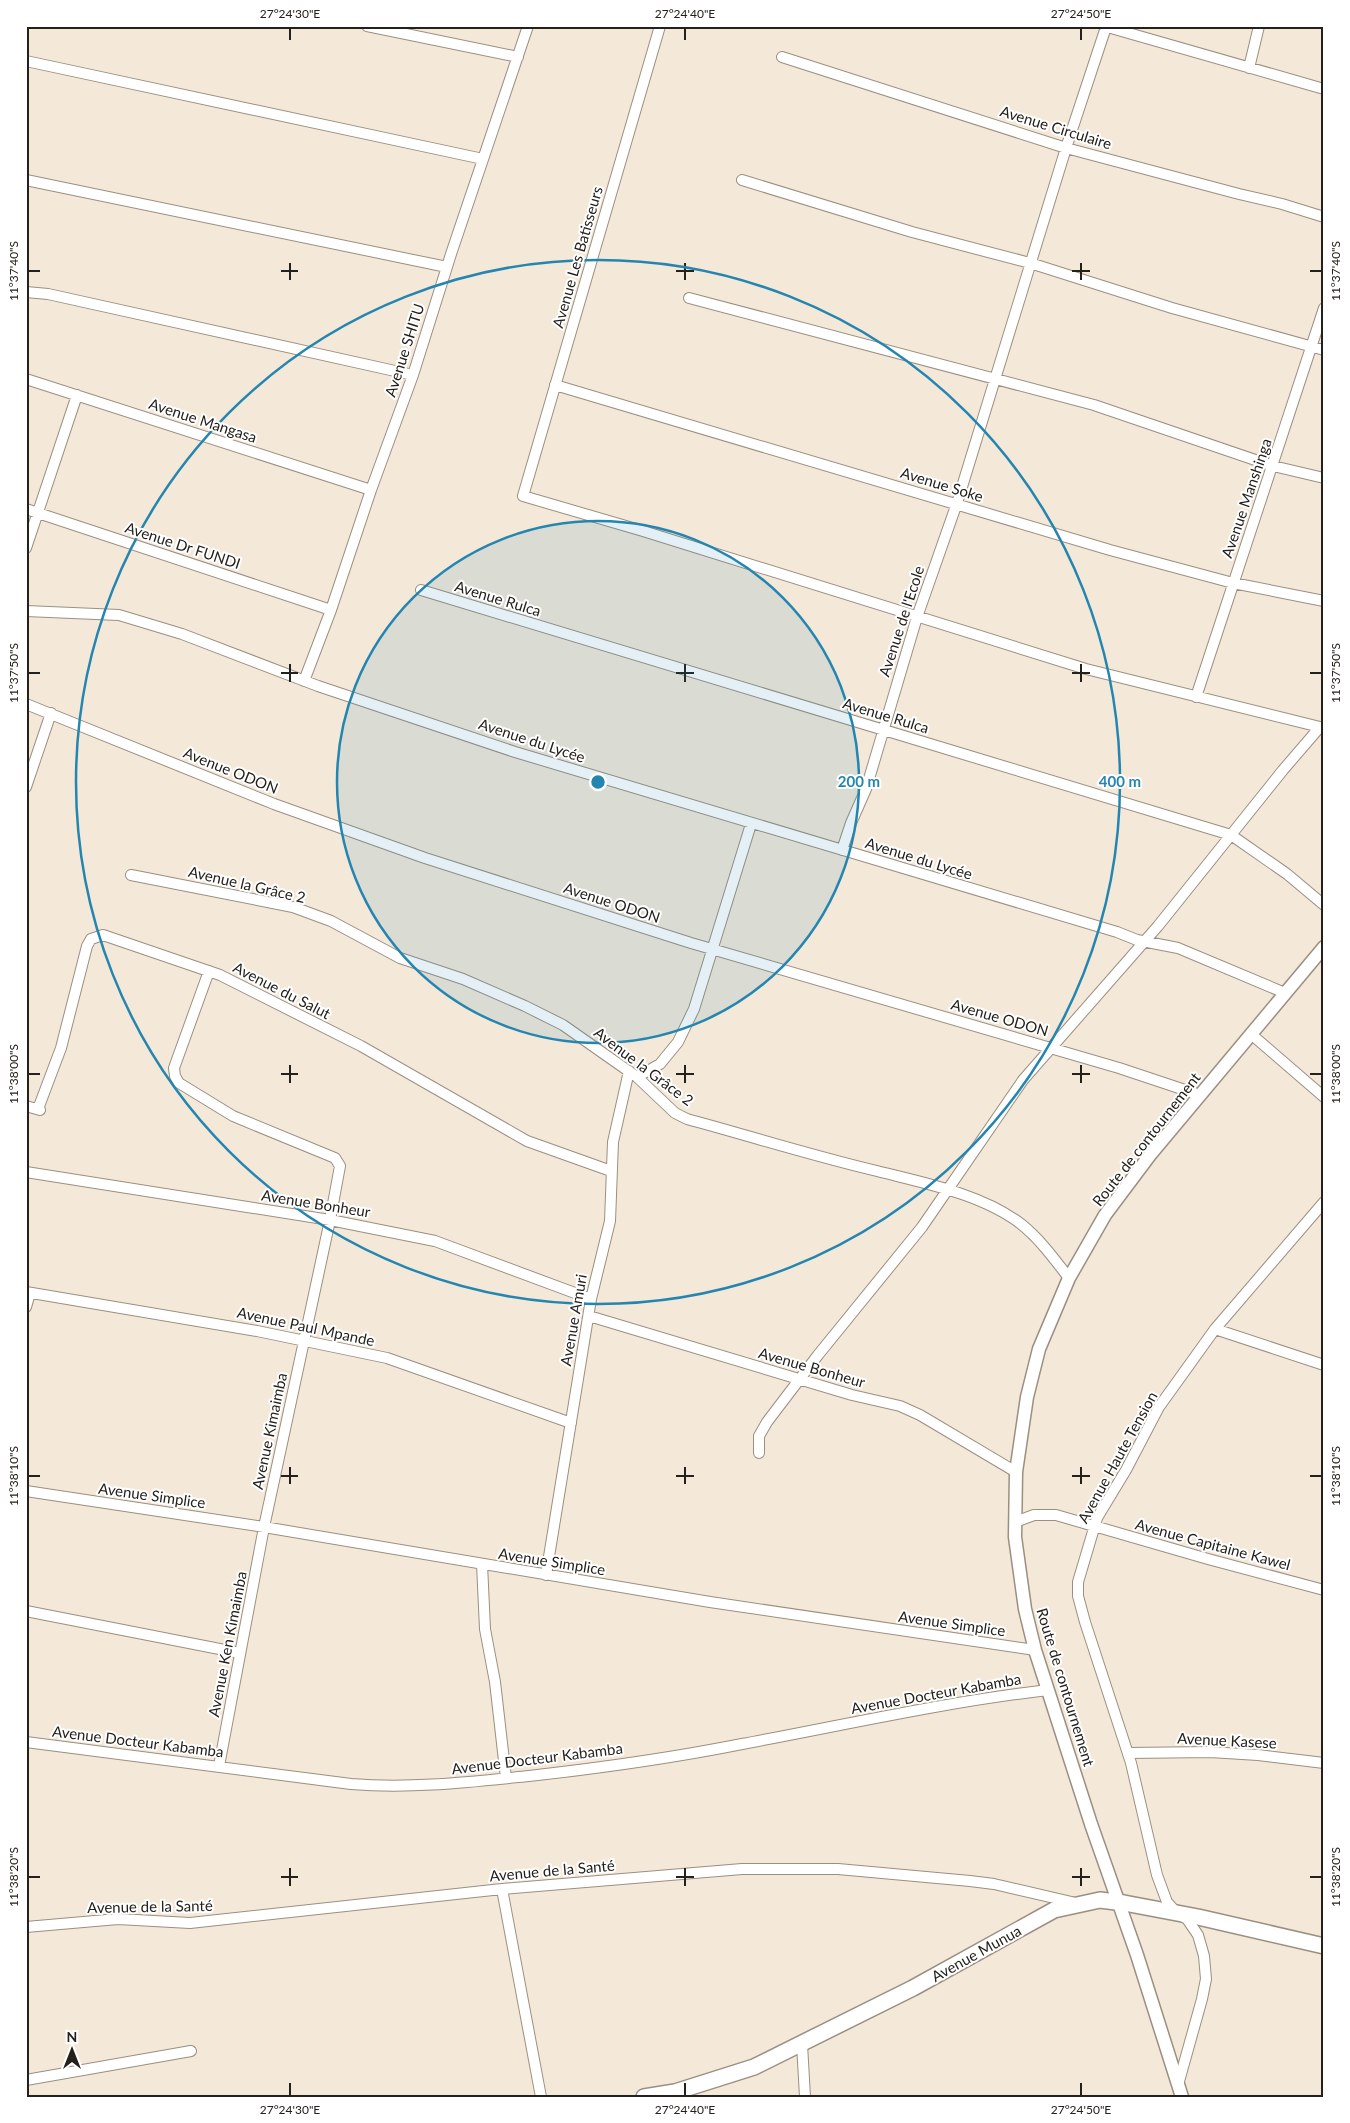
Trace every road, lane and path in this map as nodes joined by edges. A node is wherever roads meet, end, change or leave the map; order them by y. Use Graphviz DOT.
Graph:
graph roads {
  1 [pos="367,26"];
  2 [pos="528,26"];
  3 [pos="660,26"];
  4 [pos="1259,26"];
  5 [pos="1105,27"];
  6 [pos="782,56"];
  7 [pos="518,57"];
  8 [pos="26,61"];
  9 [pos="1249,68"];
  10 [pos="1324,89"];
  11 [pos="1066,148"];
  12 [pos="483,159"];
  13 [pos="26,180"];
  14 [pos="742,180"];
  15 [pos="1324,217"];
  16 [pos="1030,263"];
  17 [pos="447,266"];
  18 [pos="26,292"];
  19 [pos="689,298"];
  20 [pos="1324,308"];
  21 [pos="1312,346"];
  22 [pos="1324,350"];
  23 [pos="412,375"];
  24 [pos="26,379"];
  25 [pos="995,380"];
  26 [pos="555,385"];
  27 [pos="77,395"];
  28 [pos="1273,466"];
  29 [pos="1324,478"];
  30 [pos="371,490"];
  31 [pos="956,503"];
  32 [pos="26,509"];
  33 [pos="38,513"];
  34 [pos="26,548"];
  35 [pos="1233,583"];
  36 [pos="420,590"];
  37 [pos="1324,601"];
  38 [pos="331,610"];
  39 [pos="26,611"];
  40 [pos="917,617"];
  41 [pos="304,681"];
  42 [pos="1196,696"];
  43 [pos="26,704"];
  44 [pos="51,713"];
  45 [pos="1322,728"];
  46 [pos="884,730"];
  47 [pos="30,768"];
  48 [pos="26,787"];
  49 [pos="751,824"];
  50 [pos="1231,835"];
  51 [pos="842,850"];
  52 [pos="131,874"];
  53 [pos="1324,905"];
  54 [pos="1144,941"];
  55 [pos="1324,947"];
  56 [pos="712,949"];
  57 [pos="209,971"];
  58 [pos="1285,993"];
  59 [pos="1251,1034"];
  60 [pos="1051,1048"];
  61 [pos="633,1074"];
  62 [pos="1200,1095"];
  63 [pos="1324,1097"];
  64 [pos="26,1106"];
  65 [pos="611,1171"];
  66 [pos="26,1172"];
  67 [pos="949,1190"];
  68 [pos="1324,1202"];
  69 [pos="330,1220"];
  70 [pos="1070,1278"];
  71 [pos="28,1293"];
  72 [pos="591,1299"];
  73 [pos="26,1307"];
  74 [pos="589,1316"];
  75 [pos="1215,1329"];
  76 [pos="304,1341"];
  77 [pos="1324,1365"];
  78 [pos="799,1379"];
  79 [pos="571,1423"];
  80 [pos="759,1453"];
  81 [pos="1016,1472"];
  82 [pos="26,1491"];
  83 [pos="1015,1522"];
  84 [pos="264,1527"];
  85 [pos="1093,1527"];
  86 [pos="482,1564"];
  87 [pos="546,1575"];
  88 [pos="1324,1590"];
  89 [pos="26,1611"];
  90 [pos="1035,1650"];
  91 [pos="240,1653"];
  92 [pos="1048,1690"];
  93 [pos="26,1742"];
  94 [pos="1128,1753"];
  95 [pos="1324,1763"];
  96 [pos="219,1766"];
  97 [pos="506,1778"];
  98 [pos="502,1889"];
  99 [pos="1118,1902"];
  100 [pos="1080,1904"];
  101 [pos="1177,1913"];
  102 [pos="26,1927"];
  103 [pos="1324,1946"];
  104 [pos="802,2044"];
  105 [pos="191,2051"];
  106 [pos="26,2080"];
  107 [pos="1180,2091"];
  108 [pos="675,2094"];
  109 [pos="541,2097"];
  110 [pos="644,2097"];
  111 [pos="805,2097"];
  1 -- 7 [label="street"];
  2 -- 7 [label="street, Avenue SHITU"];
  3 -- 26 [label="street, Avenue Les Batisseurs"];
  4 -- 9 [label="street"];
  5 -- 9 [label="street"];
  5 -- 11 [label="street, Avenue de l'Ecole"];
  6 -- 11 [label="street, Avenue Circulaire"];
  7 -- 12 [label="street, Avenue SHITU"];
  8 -- 12 [label="street"];
  9 -- 10 [label="street"];
  11 -- 15 [label="street, Avenue Circulaire"];
  11 -- 16 [label="street, Avenue de l'Ecole"];
  12 -- 17 [label="street, Avenue SHITU"];
  13 -- 17 [label="street"];
  14 -- 16 [label="street"];
  16 -- 21 [label="street"];
  16 -- 25 [label="street, Avenue de l'Ecole"];
  17 -- 23 [label="street, Avenue SHITU"];
  18 -- 23 [label="street"];
  19 -- 25 [label="street"];
  20 -- 21 [label="street, Avenue Manshinga"];
  21 -- 22 [label="street"];
  21 -- 28 [label="street, Avenue Manshinga"];
  23 -- 30 [label="street, Avenue SHITU"];
  24 -- 27 [label="street, Avenue Mangasa"];
  25 -- 28 [label="street"];
  25 -- 31 [label="street, Avenue de l'Ecole"];
  26 -- 31 [label="street, Avenue Soke"];
  26 -- 40 [label="street, Avenue Les Batisseurs"];
  27 -- 30 [label="street, Avenue Mangasa"];
  27 -- 33 [label="street"];
  28 -- 29 [label="street"];
  28 -- 35 [label="street, Avenue Manshinga"];
  30 -- 38 [label="street, Avenue SHITU"];
  31 -- 35 [label="street, Avenue Soke"];
  31 -- 40 [label="street, Avenue de l'Ecole"];
  32 -- 33 [label="street, Avenue Dr FUNDI"];
  33 -- 34 [label="street"];
  33 -- 38 [label="street, Avenue Dr FUNDI"];
  35 -- 37 [label="street, Avenue Soke"];
  35 -- 42 [label="street, Avenue Manshinga"];
  36 -- 46 [label="street, Avenue Rulca"];
  38 -- 41 [label="street, Avenue SHITU"];
  39 -- 41 [label="street, Avenue du Lycée"];
  40 -- 42 [label="street"];
  40 -- 46 [label="street, Avenue de l'Ecole"];
  41 -- 49 [label="street, Avenue du Lycée"];
  42 -- 45 [label="street"];
  43 -- 44 [label="street, Avenue ODON"];
  44 -- 47 [label="street"];
  44 -- 56 [label="street, Avenue ODON"];
  45 -- 50 [label="street"];
  46 -- 50 [label="street, Avenue Rulca"];
  46 -- 51 [label="street, Avenue de l'Ecole"];
  47 -- 48 [label="street"];
  49 -- 51 [label="street, Avenue du Lycée"];
  49 -- 56 [label="street"];
  50 -- 53 [label="street, Avenue Rulca"];
  50 -- 54 [label="street"];
  51 -- 54 [label="street, Avenue du Lycée"];
  52 -- 61 [label="street, Avenue la Grâce 2"];
  54 -- 58 [label="street, Avenue du Lycée"];
  54 -- 60 [label="street"];
  55 -- 58 [label="street, Route de contournement"];
  56 -- 60 [label="street, Avenue ODON"];
  56 -- 61 [label="street"];
  57 -- 64 [label="street, Avenue du Salut"];
  57 -- 65 [label="street, Avenue du Salut"];
  57 -- 69 [label="street, Avenue Kimaimba"];
  58 -- 59 [label="street, Route de contournement"];
  59 -- 62 [label="street, Route de contournement"];
  59 -- 63 [label="street"];
  60 -- 62 [label="street, Avenue ODON"];
  60 -- 67 [label="street"];
  61 -- 65 [label="street, Avenue Amuri"];
  61 -- 67 [label="street, Avenue la Grâce 2"];
  62 -- 70 [label="street, Route de contournement"];
  65 -- 72 [label="street, Avenue Amuri"];
  66 -- 69 [label="street, Avenue Bonheur"];
  67 -- 70 [label="street, Avenue la Grâce 2"];
  67 -- 78 [label="street"];
  68 -- 75 [label="street, Avenue Haute Tension"];
  69 -- 72 [label="street, Avenue Bonheur"];
  69 -- 76 [label="street, Avenue Kimaimba"];
  70 -- 81 [label="street, Route de contournement"];
  71 -- 73 [label="street"];
  71 -- 76 [label="street, Avenue Paul Mpande"];
  72 -- 74 [label="street, Avenue Amuri"];
  74 -- 78 [label="street, Avenue Bonheur"];
  74 -- 79 [label="street, Avenue Amuri"];
  75 -- 77 [label="street"];
  75 -- 85 [label="street, Avenue Haute Tension"];
  76 -- 79 [label="street, Avenue Paul Mpande"];
  76 -- 84 [label="street, Avenue Kimaimba"];
  78 -- 80 [label="street"];
  78 -- 81 [label="street, Avenue Bonheur"];
  79 -- 87 [label="street, Avenue Amuri"];
  81 -- 83 [label="street, Route de contournement"];
  82 -- 84 [label="street, Avenue Simplice"];
  83 -- 85 [label="street"];
  83 -- 90 [label="street, Route de contournement"];
  84 -- 86 [label="street, Avenue Simplice"];
  84 -- 91 [label="street, Avenue Ken Kimaimba"];
  85 -- 88 [label="street, Avenue Capitaine Kawel"];
  85 -- 94 [label="street, Avenue Haute Tension"];
  86 -- 87 [label="street, Avenue Simplice"];
  86 -- 97 [label="street"];
  87 -- 90 [label="street, Avenue Simplice"];
  89 -- 91 [label="street"];
  90 -- 92 [label="street, Route de contournement"];
  91 -- 96 [label="street, Avenue Ken Kimaimba"];
  92 -- 97 [label="street, Avenue Docteur Kabamba"];
  92 -- 99 [label="street, Route de contournement"];
  93 -- 96 [label="street, Avenue Docteur Kabamba"];
  94 -- 95 [label="street, Avenue Kasese"];
  94 -- 101 [label="street, Avenue Haute Tension"];
  96 -- 97 [label="street, Avenue Docteur Kabamba"];
  98 -- 100 [label="street, Avenue de la Santé"];
  98 -- 102 [label="street, Avenue de la Santé"];
  98 -- 109 [label="street"];
  99 -- 100 [label="main road, Avenue Munua"];
  99 -- 101 [label="main road, Avenue Munua"];
  99 -- 107 [label="street, Route de contournement"];
  100 -- 104 [label="main road, Avenue Munua"];
  101 -- 103 [label="main road, Avenue Munua"];
  101 -- 107 [label="street, Avenue Haute Tension"];
  104 -- 108 [label="main road, Avenue Munua"];
  104 -- 111 [label="street"];
  105 -- 106 [label="street"];
  108 -- 110 [label="main road, Avenue Munua"];
}
